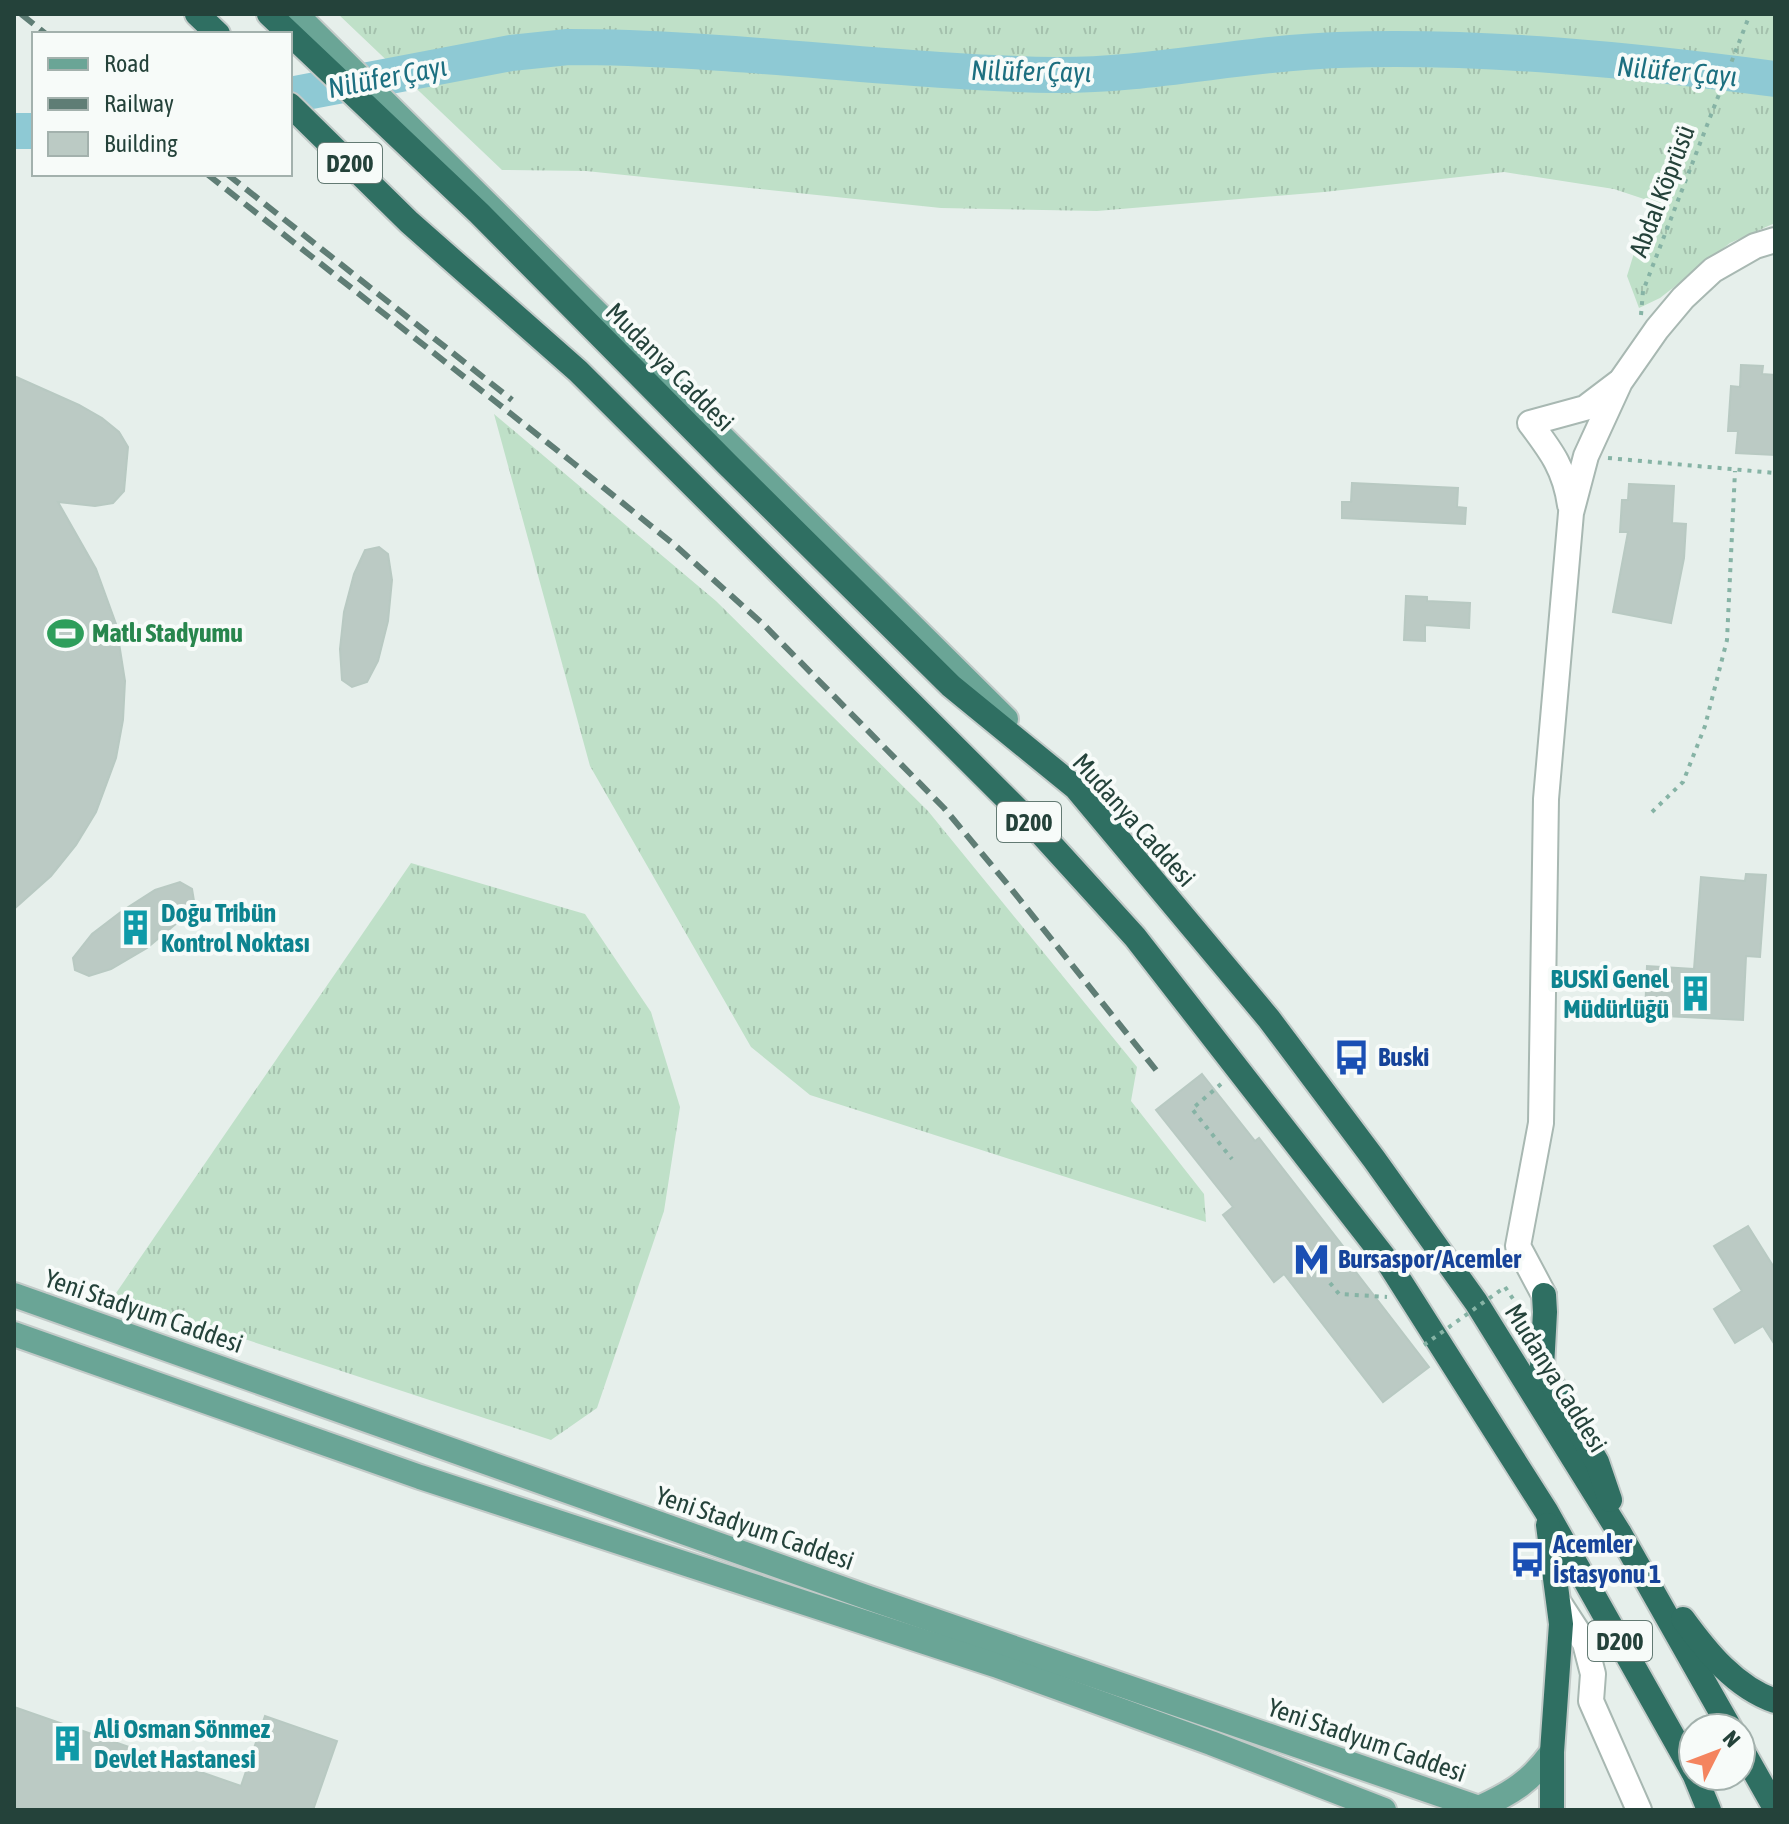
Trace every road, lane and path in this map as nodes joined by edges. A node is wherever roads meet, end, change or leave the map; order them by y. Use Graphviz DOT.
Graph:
graph roads {
  1 [pos="269,14"];
  2 [pos="286,14"];
  3 [pos="296,14"];
  4 [pos="1750,14"];
  5 [pos="289,32"];
  6 [pos="292,35"];
  7 [pos="292,107"];
  8 [pos="483,208"];
  9 [pos="1775,240"];
  10 [pos="1643,291"];
  11 [pos="1620,382"];
  12 [pos="1586,456"];
  13 [pos="1735,471"];
  14 [pos="1775,473"];
  15 [pos="1571,513"];
  16 [pos="1652,812"];
  17 [pos="1238,1068"];
  18 [pos="1232,1159"];
  19 [pos="1330,1283"];
  20 [pos="14,1295"];
  21 [pos="1544,1295"];
  22 [pos="1391,1297"];
  23 [pos="1522,1312"];
  24 [pos="14,1334"];
  25 [pos="1424,1345"];
  26 [pos="1546,1511"];
  27 [pos="1618,1531"];
  28 [pos="1559,1603"];
  29 [pos="1775,1701"];
  30 [pos="1721,1712"];
  31 [pos="1677,1744"];
  32 [pos="1552,1752"];
  33 [pos="1757,1776"];
  34 [pos="1775,1808"];
  35 [pos="1482,1809"];
  36 [pos="1384,1810"];
  37 [pos="1552,1810"];
  38 [pos="1639,1810"];
  1 -- 5 [label="highway, Mudanya Caddesi / D200"];
  2 -- 8 [label="highway"];
  3 -- 8 [label="main road"];
  4 -- 10 [label="path, Abdal Köprüsü"];
  6 -- 8 [label="highway, Mudanya Caddesi / D200"];
  7 -- 17 [label="highway, D200"];
  8 -- 27 [label="highway, Mudanya Caddesi / D200"];
  9 -- 11 [label="street"];
  11 -- 12 [label="street"];
  11 -- 15 [label="street"];
  12 -- 13 [label="path"];
  12 -- 15 [label="street"];
  13 -- 14 [label="path"];
  13 -- 16 [label="path"];
  15 -- 21 [label="street"];
  17 -- 18 [label="path"];
  17 -- 26 [label="highway, D200"];
  19 -- 22 [label="path"];
  20 -- 35 [label="main road, Yeni Stadyum Caddesi"];
  21 -- 27 [label="highway"];
  23 -- 25 [label="path, bridge"];
  24 -- 36 [label="main road, Yeni Stadyum Caddesi"];
  26 -- 28 [label="highway"];
  26 -- 31 [label="highway, D200"];
  27 -- 29 [label="highway"];
  27 -- 30 [label="highway, Mudanya Caddesi / D200"];
  28 -- 32 [label="highway"];
  28 -- 38 [label="street"];
  32 -- 35 [label="main road"];
  32 -- 37 [label="highway"];
  33 -- 34 [label="highway"];
}
